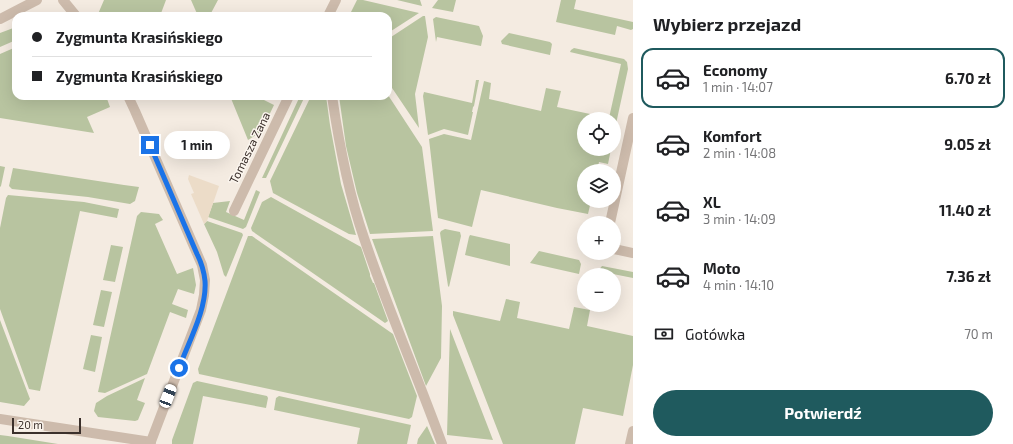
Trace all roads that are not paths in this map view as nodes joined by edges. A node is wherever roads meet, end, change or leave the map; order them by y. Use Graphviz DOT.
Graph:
graph roads {
  1 [pos="38,0"];
  2 [pos="63,0"];
  3 [pos="336,0"];
  4 [pos="14,12"];
  5 [pos="73,12"];
  6 [pos="330,12"];
  7 [pos="12,13"];
  8 [pos="0,19"];
  9 [pos="130,100"];
  10 [pos="287,100"];
  11 [pos="333,100"];
  12 [pos="633,118"];
  13 [pos="234,212"];
  14 [pos="612,216"];
  15 [pos="621,250"];
  16 [pos="633,253"];
  17 [pos="0,419"];
  18 [pos="633,432"];
  19 [pos="151,443"];
  20 [pos="442,444"];
  21 [pos="630,444"];
  1 -- 4 [label="street"];
  2 -- 5 [label="street"];
  3 -- 6 [label="street"];
  7 -- 8 [label="street"];
  9 -- 19 [label="street"];
  10 -- 13 [label="street, Tomasza Zana"];
  11 -- 20 [label="street"];
  12 -- 14 [label="street"];
  15 -- 16 [label="street"];
  17 -- 19 [label="street"];
  18 -- 21 [label="street"];
}
